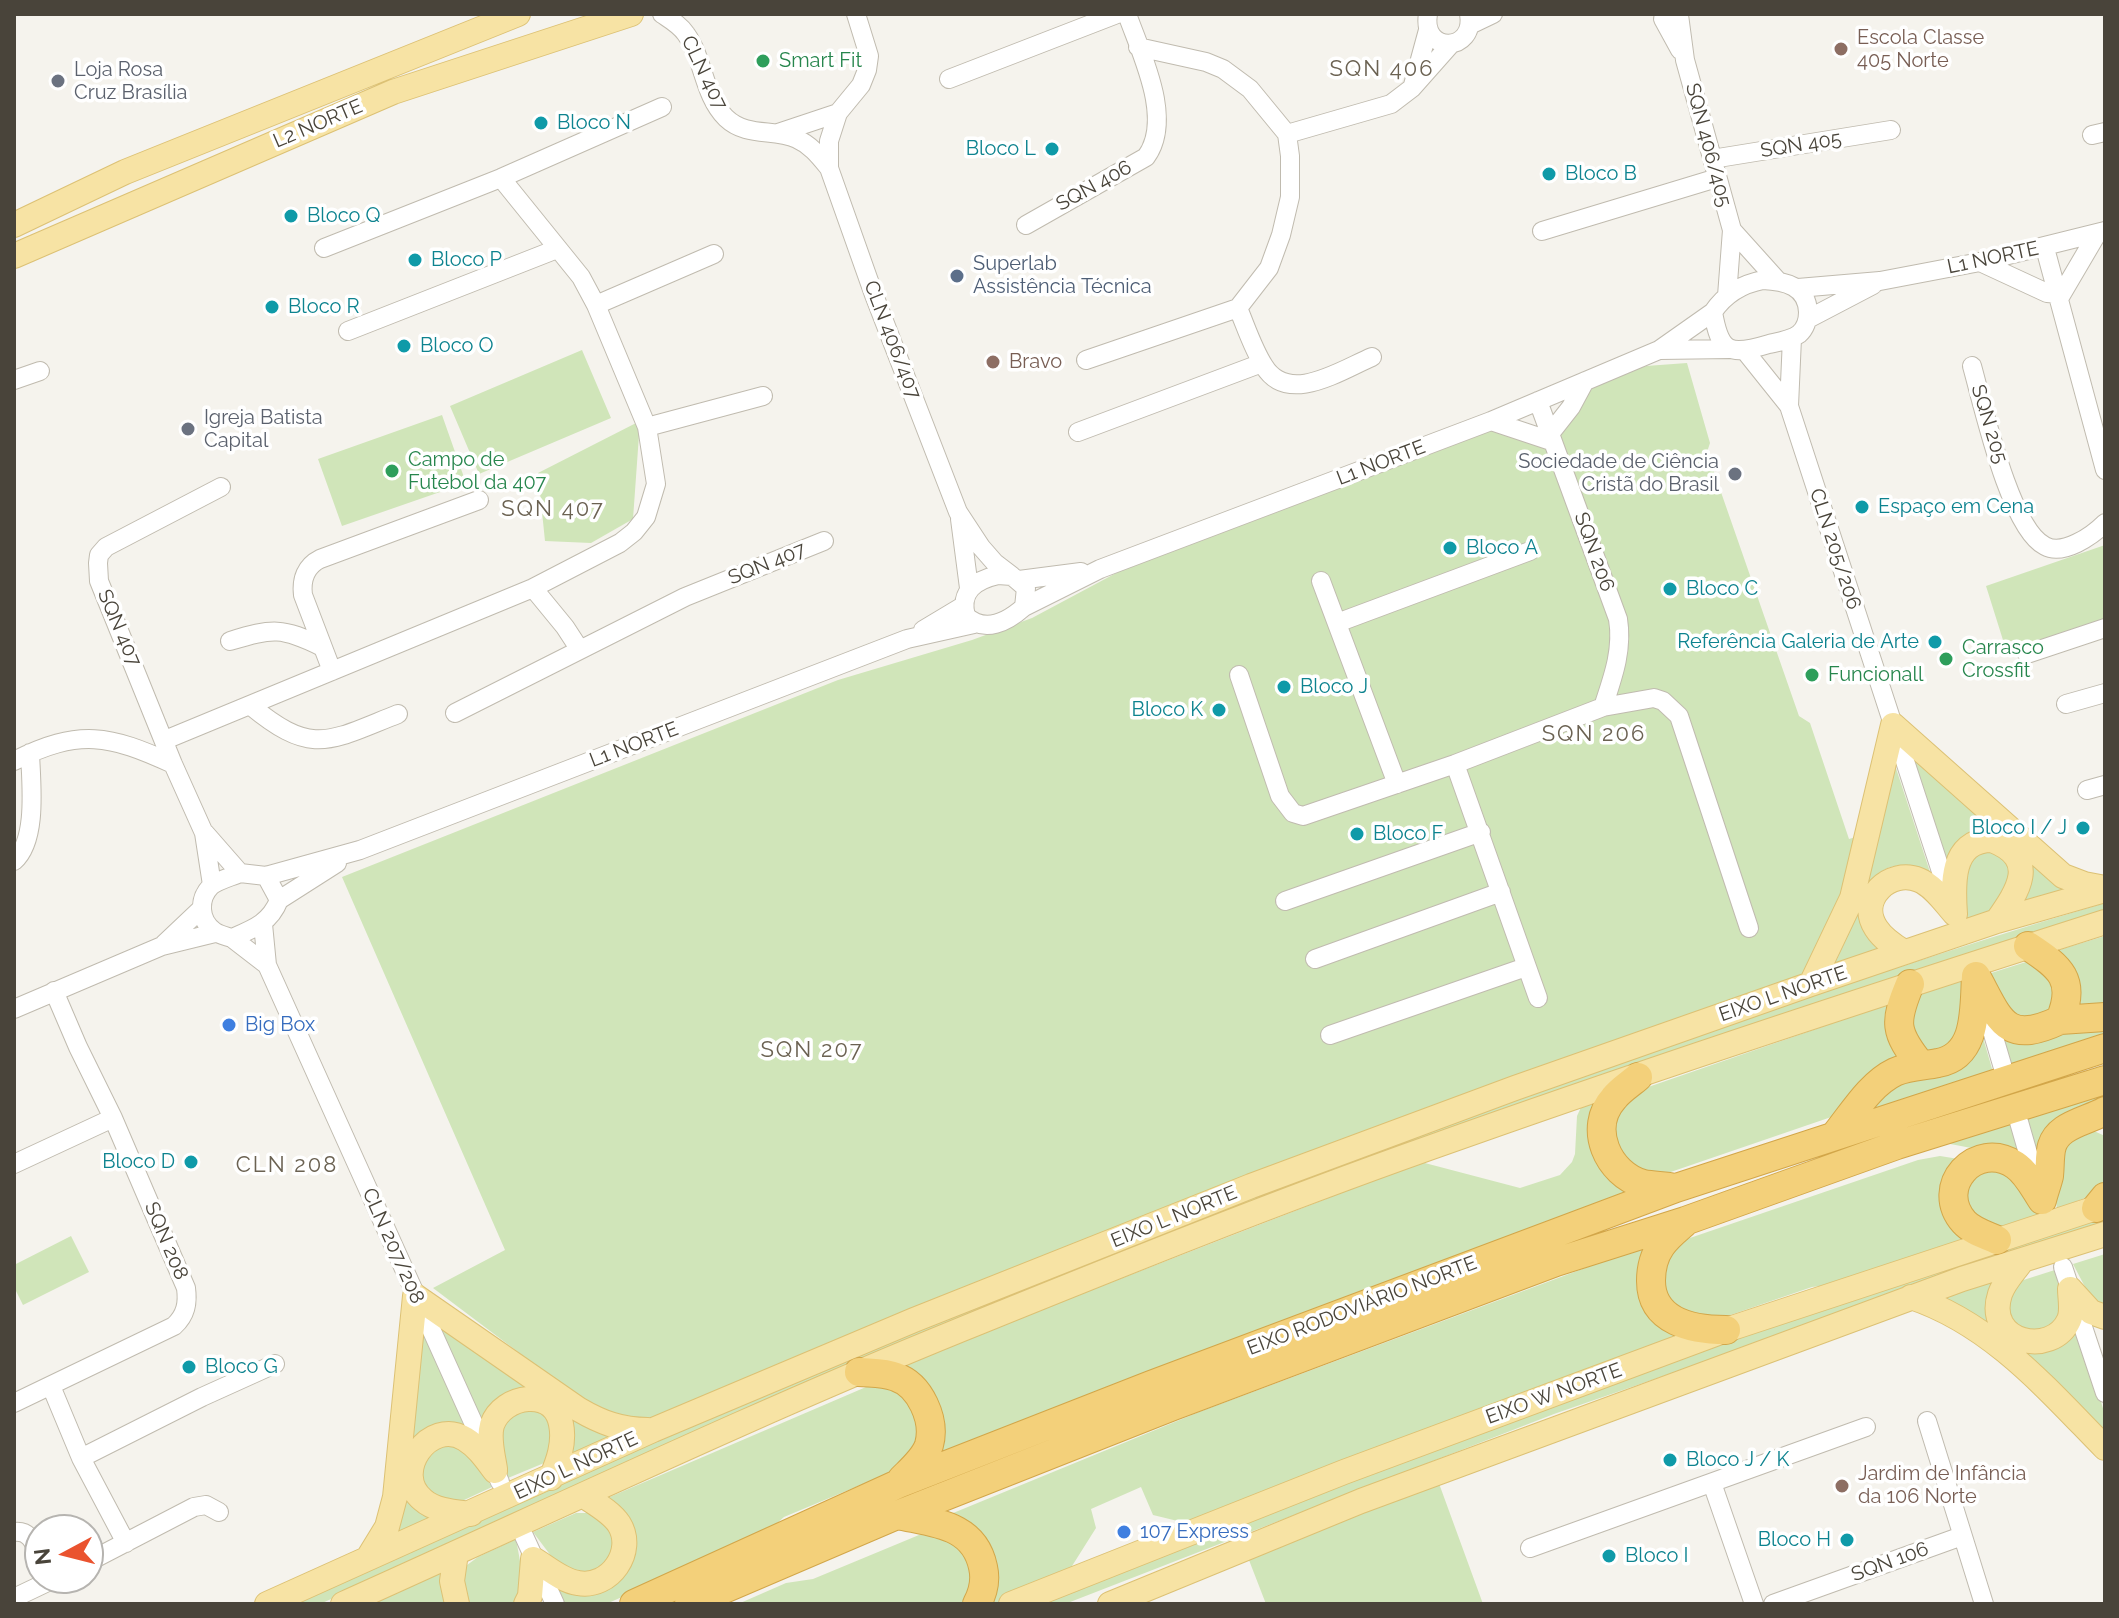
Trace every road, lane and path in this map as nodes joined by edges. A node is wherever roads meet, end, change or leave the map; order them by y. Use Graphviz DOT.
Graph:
graph roads {
  1 [pos="518,14"];
  2 [pos="631,14"];
  3 [pos="662,14"];
  4 [pos="856,14"];
  5 [pos="1117,14"];
  6 [pos="1127,14"];
  7 [pos="1493,14"];
  8 [pos="1670,15"];
  9 [pos="589,20"];
  10 [pos="1426,20"];
  11 [pos="1469,20"];
  12 [pos="1451,44"];
  13 [pos="1138,47"];
  14 [pos="949,79"];
  15 [pos="1412,88"];
  16 [pos="662,107"];
  17 [pos="838,113"];
  18 [pos="1891,130"];
  19 [pos="778,133"];
  20 [pos="1287,134"];
  21 [pos="829,168"];
  22 [pos="1714,169"];
  23 [pos="501,178"];
  24 [pos="14,225"];
  25 [pos="1026,225"];
  26 [pos="1732,230"];
  27 [pos="1542,231"];
  28 [pos="2101,232"];
  29 [pos="324,248"];
  30 [pos="2045,248"];
  31 [pos="557,249"];
  32 [pos="714,254"];
  33 [pos="14,256"];
  34 [pos="1980,262"];
  35 [pos="1777,280"];
  36 [pos="1880,281"];
  37 [pos="1798,288"];
  38 [pos="2059,295"];
  39 [pos="1727,296"];
  40 [pos="596,305"];
  41 [pos="1238,308"];
  42 [pos="1713,312"];
  43 [pos="1808,319"];
  44 [pos="348,331"];
  45 [pos="1792,338"];
  46 [pos="1659,350"];
  47 [pos="1738,350"];
  48 [pos="1372,357"];
  49 [pos="1086,360"];
  50 [pos="1262,363"];
  51 [pos="1972,366"];
  52 [pos="40,371"];
  53 [pos="14,380"];
  54 [pos="1585,381"];
  55 [pos="763,396"];
  56 [pos="1538,401"];
  57 [pos="1789,406"];
  58 [pos="1491,421"];
  59 [pos="647,427"];
  60 [pos="1078,432"];
  61 [pos="1550,438"];
  62 [pos="2102,446"];
  63 [pos="2105,470"];
  64 [pos="221,487"];
  65 [pos="479,500"];
  66 [pos="958,512"];
  67 [pos="2105,523"];
  68 [pos="824,541"];
  69 [pos="1530,551"];
  70 [pos="1100,569"];
  71 [pos="1015,578"];
  72 [pos="1321,581"];
  73 [pos="533,588"];
  74 [pos="966,597"];
  75 [pos="1024,607"];
  76 [pos="1337,623"];
  77 [pos="974,624"];
  78 [pos="2105,628"];
  79 [pos="907,639"];
  80 [pos="230,641"];
  81 [pos="322,647"];
  82 [pos="580,650"];
  83 [pos="2027,654"];
  84 [pos="332,671"];
  85 [pos="1239,675"];
  86 [pos="2105,693"];
  87 [pos="2066,704"];
  88 [pos="251,706"];
  89 [pos="1603,707"];
  90 [pos="455,713"];
  91 [pos="398,714"];
  92 [pos="1893,725"];
  93 [pos="165,740"];
  94 [pos="22,757"];
  95 [pos="173,764"];
  96 [pos="1455,764"];
  97 [pos="1397,784"];
  98 [pos="1481,832"];
  99 [pos="204,833"];
  100 [pos="360,850"];
  101 [pos="14,861"];
  102 [pos="240,873"];
  103 [pos="266,876"];
  104 [pos="212,885"];
  105 [pos="2105,889"];
  106 [pos="1501,892"];
  107 [pos="279,900"];
  108 [pos="1285,901"];
  109 [pos="201,909"];
  110 [pos="1956,917"];
  111 [pos="1997,921"];
  112 [pos="2105,922"];
  113 [pos="263,924"];
  114 [pos="1749,928"];
  115 [pos="224,935"];
  116 [pos="162,946"];
  117 [pos="2028,946"];
  118 [pos="1904,952"];
  119 [pos="1315,959"];
  120 [pos="267,965"];
  121 [pos="1526,967"];
  122 [pos="1975,975"];
  123 [pos="1811,984"];
  124 [pos="1910,984"];
  125 [pos="54,991"];
  126 [pos="1538,998"];
  127 [pos="14,1009"];
  128 [pos="2105,1017"];
  129 [pos="2060,1020"];
  130 [pos="1330,1035"];
  131 [pos="2105,1048"];
  132 [pos="1921,1065"];
  133 [pos="2003,1068"];
  134 [pos="1638,1077"];
  135 [pos="2105,1080"];
  136 [pos="113,1118"];
  137 [pos="2098,1121"];
  138 [pos="2019,1122"];
  139 [pos="1836,1134"];
  140 [pos="1897,1145"];
  141 [pos="1978,1159"];
  142 [pos="14,1164"];
  143 [pos="1676,1188"];
  144 [pos="2043,1208"];
  145 [pos="2103,1211"];
  146 [pos="1685,1221"];
  147 [pos="1997,1240"];
  148 [pos="2021,1262"];
  149 [pos="2066,1278"];
  150 [pos="415,1296"];
  151 [pos="1911,1297"];
  152 [pos="2105,1317"];
  153 [pos="1726,1330"];
  154 [pos="275,1364"];
  155 [pos="859,1372"];
  156 [pos="51,1386"];
  157 [pos="2105,1393"];
  158 [pos="14,1403"];
  159 [pos="1927,1421"];
  160 [pos="1866,1427"];
  161 [pos="653,1430"];
  162 [pos="2105,1448"];
  163 [pos="81,1458"];
  164 [pos="497,1476"];
  165 [pos="551,1478"];
  166 [pos="1712,1483"];
  167 [pos="898,1484"];
  168 [pos="584,1496"];
  169 [pos="219,1512"];
  170 [pos="471,1514"];
  171 [pos="897,1515"];
  172 [pos="1962,1536"];
  173 [pos="126,1543"];
  174 [pos="529,1547"];
  175 [pos="1530,1548"];
  176 [pos="456,1553"];
  177 [pos="104,1554"];
  178 [pos="368,1558"];
  179 [pos="267,1604"];
  180 [pos="343,1604"];
  181 [pos="457,1604"];
  182 [pos="526,1604"];
  183 [pos="555,1604"];
  184 [pos="634,1604"];
  185 [pos="689,1604"];
  186 [pos="977,1604"];
  187 [pos="1011,1604"];
  188 [pos="1110,1604"];
  189 [pos="1754,1604"];
  190 [pos="1773,1604"];
  191 [pos="1984,1604"];
  1 -- 24 [label="main road, L2 NORTE"];
  2 -- 9 [label="main road, L2 NORTE"];
  3 -- 19 [label="street, CLN 407"];
  4 -- 17 [label="street"];
  5 -- 14 [label="street"];
  6 -- 13 [label="street, SQN 406"];
  7 -- 11 [label="street"];
  8 -- 22 [label="street, SQN 406/405"];
  9 -- 33 [label="main road, L2 NORTE"];
  10 -- 12 [label="street"];
  10 -- 15 [label="street"];
  11 -- 12 [label="street"];
  12 -- 15 [label="street"];
  13 -- 20 [label="street"];
  13 -- 25 [label="street, SQN 406"];
  15 -- 20 [label="street"];
  16 -- 23 [label="street"];
  17 -- 19 [label="street"];
  17 -- 21 [label="street"];
  18 -- 22 [label="street, SQN 405"];
  19 -- 21 [label="street, CLN 407"];
  20 -- 41 [label="street"];
  21 -- 66 [label="street, CLN 406/407"];
  22 -- 26 [label="street, SQN 406/405"];
  22 -- 27 [label="street"];
  23 -- 29 [label="street"];
  23 -- 31 [label="street"];
  26 -- 35 [label="street, SQN 406/405"];
  26 -- 39 [label="street, SQN 406/405"];
  28 -- 30 [label="street, L1 NORTE"];
  28 -- 38 [label="street"];
  30 -- 34 [label="street, L1 NORTE"];
  30 -- 38 [label="street"];
  31 -- 40 [label="street"];
  31 -- 44 [label="street"];
  32 -- 40 [label="street"];
  34 -- 36 [label="street, L1 NORTE"];
  34 -- 38 [label="street"];
  35 -- 37 [label="street"];
  35 -- 39 [label="street"];
  36 -- 37 [label="street, L1 NORTE"];
  36 -- 43 [label="street, L1 NORTE"];
  37 -- 43 [label="street"];
  38 -- 62 [label="street"];
  39 -- 42 [label="street"];
  40 -- 59 [label="street"];
  41 -- 49 [label="street"];
  41 -- 50 [label="street"];
  42 -- 46 [label="street, L1 NORTE"];
  42 -- 47 [label="street"];
  43 -- 45 [label="street"];
  45 -- 47 [label="street"];
  45 -- 57 [label="street, CLN 205/206"];
  46 -- 47 [label="street, L1 NORTE"];
  46 -- 54 [label="street, L1 NORTE"];
  47 -- 57 [label="street, CLN 205/206"];
  48 -- 50 [label="street"];
  50 -- 60 [label="street"];
  51 -- 67 [label="street, SQN 205"];
  52 -- 53 [label="street"];
  54 -- 56 [label="street, L1 NORTE"];
  54 -- 61 [label="street"];
  55 -- 59 [label="street"];
  56 -- 58 [label="street, L1 NORTE"];
  56 -- 61 [label="street, SQN 206"];
  57 -- 92 [label="street, CLN 205/206"];
  58 -- 61 [label="street"];
  58 -- 70 [label="street, L1 NORTE"];
  59 -- 73 [label="street"];
  61 -- 89 [label="street, SQN 206"];
  62 -- 63 [label="street"];
  64 -- 93 [label="street, SQN 407"];
  65 -- 81 [label="street"];
  66 -- 71 [label="street, CLN 406/407"];
  66 -- 74 [label="street, CLN 406/407"];
  68 -- 82 [label="street, SQN 407"];
  69 -- 76 [label="street"];
  70 -- 71 [label="street, L1 NORTE"];
  70 -- 75 [label="street, L1 NORTE"];
  71 -- 74 [label="street"];
  71 -- 75 [label="street"];
  72 -- 76 [label="street"];
  73 -- 82 [label="street"];
  73 -- 84 [label="street"];
  74 -- 77 [label="street"];
  74 -- 79 [label="street, L1 NORTE"];
  75 -- 77 [label="street"];
  76 -- 97 [label="street"];
  77 -- 79 [label="street, L1 NORTE"];
  78 -- 83 [label="street"];
  79 -- 100 [label="street, L1 NORTE"];
  80 -- 81 [label="street"];
  81 -- 84 [label="street"];
  82 -- 90 [label="street, SQN 407"];
  84 -- 88 [label="street"];
  85 -- 97 [label="street"];
  86 -- 87 [label="street"];
  88 -- 91 [label="street"];
  88 -- 93 [label="street"];
  89 -- 96 [label="street"];
  89 -- 114 [label="street"];
  92 -- 105 [label="main road"];
  92 -- 110 [label="street, CLN 205/206"];
  92 -- 123 [label="main road"];
  93 -- 95 [label="street, SQN 407"];
  94 -- 95 [label="street"];
  94 -- 101 [label="street"];
  95 -- 99 [label="street, SQN 407"];
  96 -- 97 [label="street"];
  96 -- 98 [label="street"];
  98 -- 106 [label="street"];
  98 -- 108 [label="street"];
  99 -- 102 [label="street"];
  99 -- 104 [label="street"];
  100 -- 103 [label="street, L1 NORTE"];
  100 -- 107 [label="street, L1 NORTE"];
  102 -- 103 [label="street"];
  102 -- 104 [label="street"];
  103 -- 107 [label="street"];
  104 -- 109 [label="street"];
  105 -- 111 [label="main road, EIXO L NORTE"];
  106 -- 119 [label="street"];
  106 -- 121 [label="street"];
  107 -- 113 [label="street"];
  109 -- 115 [label="street"];
  109 -- 116 [label="street"];
  110 -- 111 [label="main road"];
  110 -- 118 [label="main road"];
  111 -- 118 [label="main road, EIXO L NORTE"];
  112 -- 117 [label="main road, EIXO L NORTE"];
  113 -- 115 [label="street"];
  113 -- 120 [label="street, CLN 207/208"];
  115 -- 116 [label="street"];
  115 -- 120 [label="street, CLN 207/208"];
  116 -- 125 [label="street"];
  117 -- 124 [label="main road, EIXO L NORTE"];
  117 -- 129 [label="highway"];
  118 -- 123 [label="main road, EIXO L NORTE"];
  120 -- 150 [label="street, CLN 207/208"];
  121 -- 126 [label="street"];
  121 -- 130 [label="street"];
  122 -- 129 [label="highway"];
  122 -- 132 [label="highway"];
  122 -- 133 [label="street"];
  123 -- 161 [label="main road, EIXO L NORTE"];
  124 -- 132 [label="highway"];
  124 -- 134 [label="main road, EIXO L NORTE"];
  125 -- 127 [label="street"];
  125 -- 136 [label="street, SQN 208"];
  128 -- 129 [label="highway"];
  131 -- 139 [label="highway, EIXO RODOVIÁRIO NORTE"];
  132 -- 139 [label="highway"];
  134 -- 143 [label="highway"];
  134 -- 155 [label="main road, EIXO L NORTE"];
  135 -- 140 [label="highway, EIXO RODOVIÁRIO NORTE"];
  136 -- 142 [label="street"];
  136 -- 156 [label="street, SQN 208"];
  137 -- 144 [label="highway"];
  138 -- 144 [label="street"];
  139 -- 143 [label="highway, EIXO RODOVIÁRIO NORTE"];
  140 -- 141 [label="highway"];
  140 -- 146 [label="highway, EIXO RODOVIÁRIO NORTE"];
  141 -- 144 [label="highway"];
  141 -- 147 [label="highway"];
  143 -- 167 [label="highway, EIXO RODOVIÁRIO NORTE"];
  145 -- 147 [label="main road, EIXO W NORTE"];
  145 -- 148 [label="main road, EIXO W NORTE"];
  146 -- 153 [label="highway"];
  146 -- 171 [label="highway, EIXO RODOVIÁRIO NORTE"];
  147 -- 153 [label="main road, EIXO W NORTE"];
  148 -- 149 [label="main road"];
  148 -- 151 [label="main road, EIXO W NORTE"];
  149 -- 152 [label="main road"];
  149 -- 157 [label="street"];
  150 -- 161 [label="main road"];
  150 -- 164 [label="street, CLN 207/208"];
  150 -- 178 [label="main road"];
  151 -- 162 [label="main road"];
  151 -- 188 [label="main road, EIXO W NORTE"];
  153 -- 187 [label="main road, EIXO W NORTE"];
  154 -- 163 [label="street"];
  155 -- 167 [label="highway"];
  155 -- 168 [label="main road, EIXO L NORTE"];
  156 -- 158 [label="street, SQN 208"];
  156 -- 163 [label="street"];
  159 -- 172 [label="street"];
  160 -- 166 [label="street"];
  161 -- 165 [label="main road, EIXO L NORTE"];
  163 -- 173 [label="street"];
  164 -- 165 [label="main road"];
  164 -- 170 [label="main road"];
  165 -- 170 [label="main road, EIXO L NORTE"];
  166 -- 175 [label="street"];
  166 -- 189 [label="street"];
  167 -- 184 [label="highway, EIXO RODOVIÁRIO NORTE"];
  168 -- 174 [label="main road"];
  168 -- 176 [label="main road, EIXO L NORTE"];
  169 -- 173 [label="street"];
  170 -- 178 [label="main road, EIXO L NORTE"];
  171 -- 185 [label="highway, EIXO RODOVIÁRIO NORTE"];
  171 -- 186 [label="highway"];
  172 -- 190 [label="street, SQN 106"];
  172 -- 191 [label="street"];
  173 -- 177 [label="street"];
  174 -- 182 [label="main road"];
  174 -- 183 [label="street"];
  176 -- 180 [label="main road, EIXO L NORTE"];
  176 -- 181 [label="main road"];
  178 -- 179 [label="main road, EIXO L NORTE"];
}
